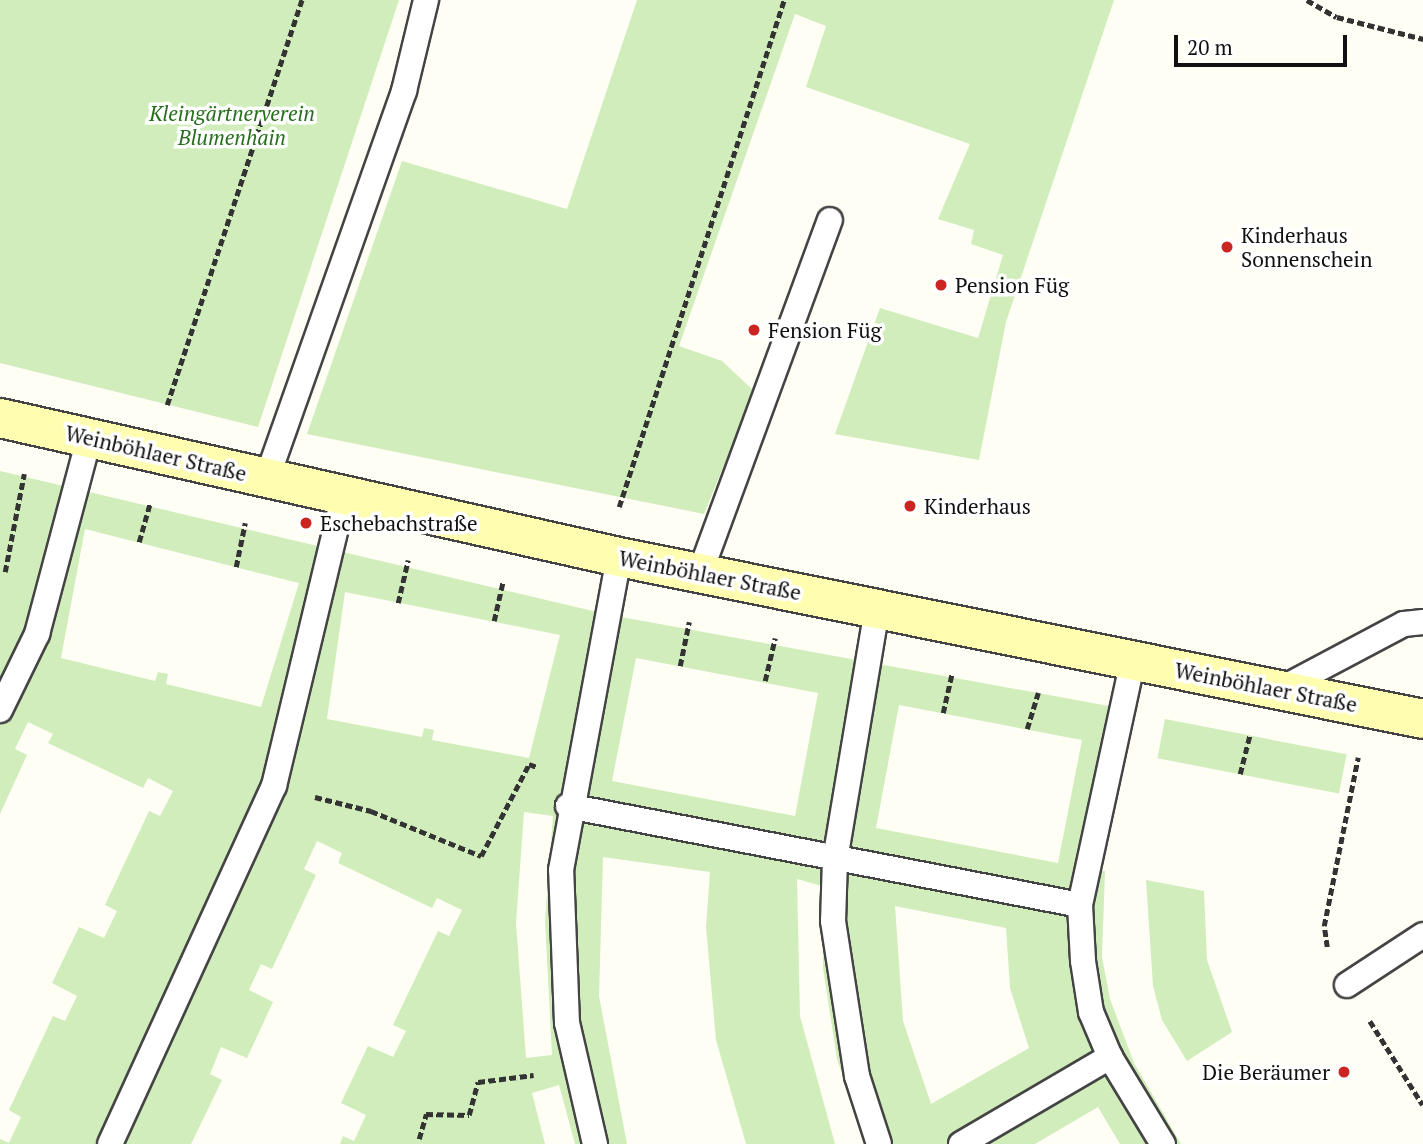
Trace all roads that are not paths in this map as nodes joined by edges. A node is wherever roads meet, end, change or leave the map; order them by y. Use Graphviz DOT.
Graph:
graph roads {
  1 [pos="426,0"];
  2 [pos="830,220"];
  3 [pos="0,418"];
  4 [pos="89,438"];
  5 [pos="267,478"];
  6 [pos="344,495"];
  7 [pos="619,557"];
  8 [pos="700,573"];
  9 [pos="877,609"];
  10 [pos="1423,622"];
  11 [pos="1133,660"];
  12 [pos="1280,689"];
  13 [pos="0,710"];
  14 [pos="1423,719"];
  15 [pos="570,795"];
  16 [pos="835,859"];
  17 [pos="1080,905"];
  18 [pos="1423,935"];
  19 [pos="1347,985"];
  20 [pos="1110,1057"];
  21 [pos="110,1144"];
  22 [pos="595,1144"];
  23 [pos="879,1144"];
  24 [pos="961,1144"];
  25 [pos="1163,1144"];
  1 -- 5 [label="lane"];
  2 -- 8 [label="lane"];
  3 -- 4 [label="street, Weinböhlaer Straße"];
  4 -- 5 [label="street, Weinböhlaer Straße"];
  4 -- 13 [label="lane"];
  5 -- 6 [label="street, Weinböhlaer Straße"];
  6 -- 7 [label="street, Weinböhlaer Straße"];
  6 -- 21 [label="lane"];
  7 -- 8 [label="street, Weinböhlaer Straße"];
  7 -- 15 [label="lane"];
  8 -- 9 [label="street, Weinböhlaer Straße"];
  9 -- 11 [label="street, Weinböhlaer Straße"];
  9 -- 16 [label="lane"];
  10 -- 12 [label="lane"];
  11 -- 12 [label="street, Weinböhlaer Straße"];
  11 -- 17 [label="lane"];
  12 -- 14 [label="street, Weinböhlaer Straße"];
  15 -- 16 [label="lane"];
  15 -- 22 [label="lane"];
  16 -- 17 [label="lane"];
  16 -- 23 [label="lane"];
  17 -- 20 [label="lane"];
  18 -- 19 [label="lane"];
  20 -- 24 [label="lane"];
  20 -- 25 [label="lane"];
}
